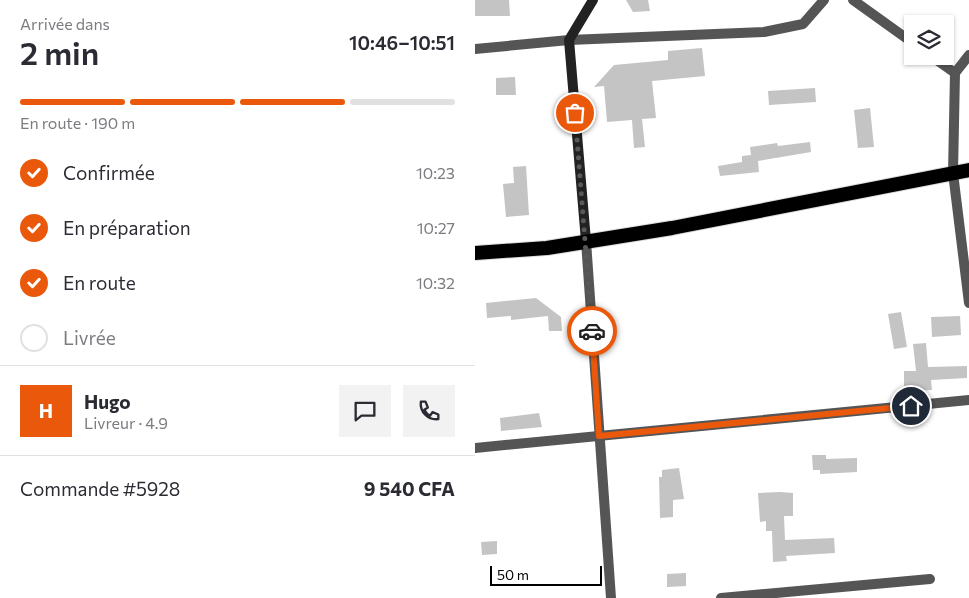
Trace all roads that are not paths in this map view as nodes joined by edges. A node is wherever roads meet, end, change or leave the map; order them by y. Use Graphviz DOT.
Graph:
graph roads {
  1 [pos="593,0"];
  2 [pos="824,0"];
  3 [pos="853,0"];
  4 [pos="904,37"];
  5 [pos="569,40"];
  6 [pos="475,49"];
  7 [pos="969,55"];
  8 [pos="944,65"];
  9 [pos="955,73"];
  10 [pos="969,170"];
  11 [pos="953,173"];
  12 [pos="586,242"];
  13 [pos="475,254"];
  14 [pos="969,303"];
  15 [pos="969,400"];
  16 [pos="599,436"];
  17 [pos="475,448"];
  18 [pos="930,579"];
  19 [pos="611,598"];
  20 [pos="721,598"];
  1 -- 5 [label="main road"];
  2 -- 5 [label="street"];
  3 -- 4 [label="street"];
  5 -- 6 [label="street"];
  5 -- 12 [label="main road"];
  7 -- 9 [label="street"];
  8 -- 9 [label="street"];
  9 -- 11 [label="street"];
  10 -- 11 [label="highway"];
  11 -- 12 [label="highway"];
  11 -- 14 [label="street"];
  12 -- 13 [label="highway"];
  12 -- 16 [label="street"];
  15 -- 16 [label="street"];
  16 -- 17 [label="street"];
  16 -- 19 [label="street"];
  18 -- 20 [label="street"];
}
